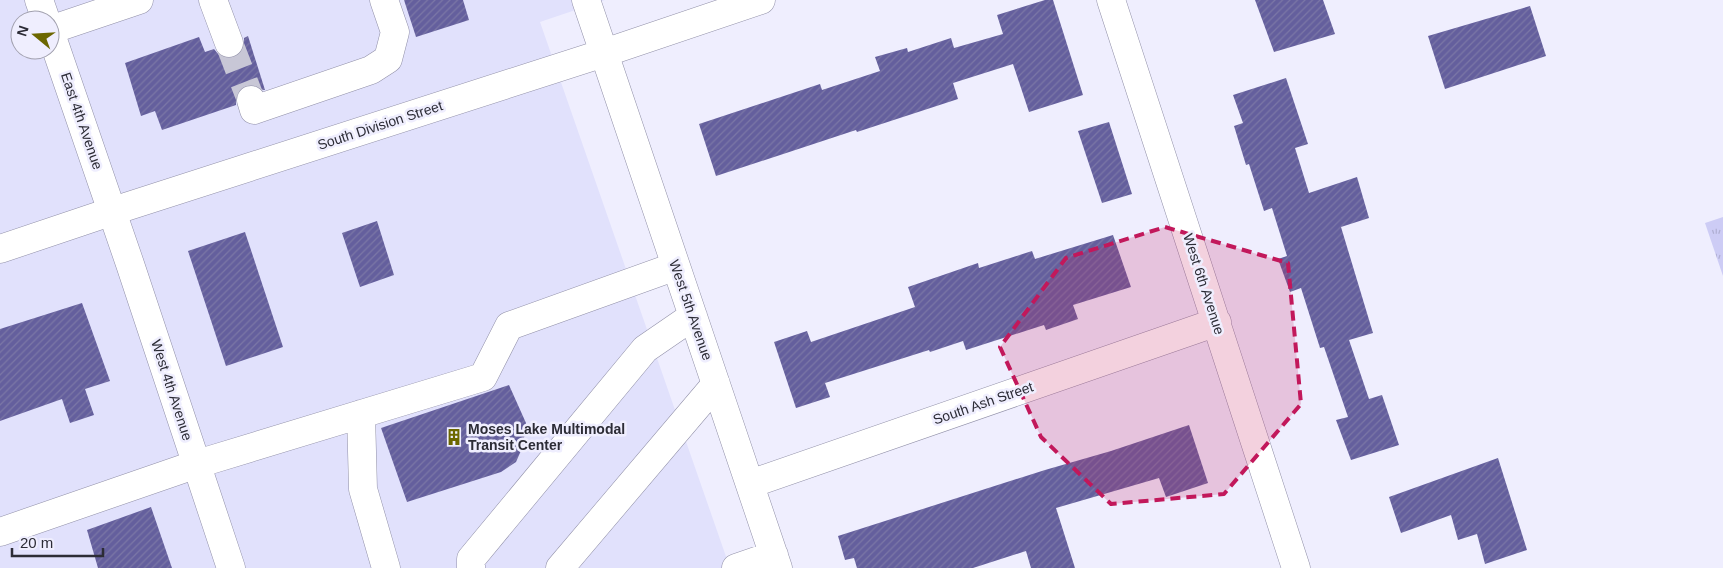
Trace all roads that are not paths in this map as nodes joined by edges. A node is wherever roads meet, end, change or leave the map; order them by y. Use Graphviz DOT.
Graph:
graph roads {
  1 [pos="139,0"];
  2 [pos="213,0"];
  3 [pos="384,0"];
  4 [pos="586,0"];
  5 [pos="761,0"];
  6 [pos="1111,0"];
  7 [pos="60,28"];
  8 [pos="229,43"];
  9 [pos="604,53"];
  10 [pos="60,60"];
  11 [pos="251,100"];
  12 [pos="113,211"];
  13 [pos="0,249"];
  14 [pos="676,266"];
  15 [pos="693,316"];
  16 [pos="1217,322"];
  17 [pos="716,384"];
  18 [pos="361,414"];
  19 [pos="197,464"];
  20 [pos="750,484"];
  21 [pos="0,532"];
  22 [pos="776,562"];
  23 [pos="231,568"];
  24 [pos="386,568"];
  25 [pos="471,568"];
  26 [pos="560,568"];
  27 [pos="736,568"];
  28 [pos="1296,568"];
  1 -- 7 [label="street"];
  2 -- 8 [label="street"];
  3 -- 11 [label="street"];
  4 -- 9 [label="street, West 5th Avenue"];
  5 -- 9 [label="street, South Division Street"];
  6 -- 16 [label="street, West 6th Avenue"];
  9 -- 12 [label="street, South Division Street"];
  9 -- 14 [label="street, West 5th Avenue"];
  10 -- 12 [label="street, East 4th Avenue"];
  12 -- 13 [label="street, South Division Street"];
  12 -- 19 [label="street, West 4th Avenue"];
  14 -- 15 [label="street, West 5th Avenue"];
  14 -- 18 [label="street"];
  15 -- 17 [label="street, West 5th Avenue"];
  15 -- 25 [label="street"];
  16 -- 20 [label="street, South Ash Street"];
  16 -- 28 [label="street, West 6th Avenue"];
  17 -- 20 [label="street, West 5th Avenue"];
  17 -- 26 [label="street"];
  18 -- 19 [label="street"];
  18 -- 24 [label="street"];
  19 -- 21 [label="street"];
  19 -- 23 [label="street, West 4th Avenue"];
  20 -- 22 [label="street, West 5th Avenue"];
  22 -- 27 [label="street"];
}
